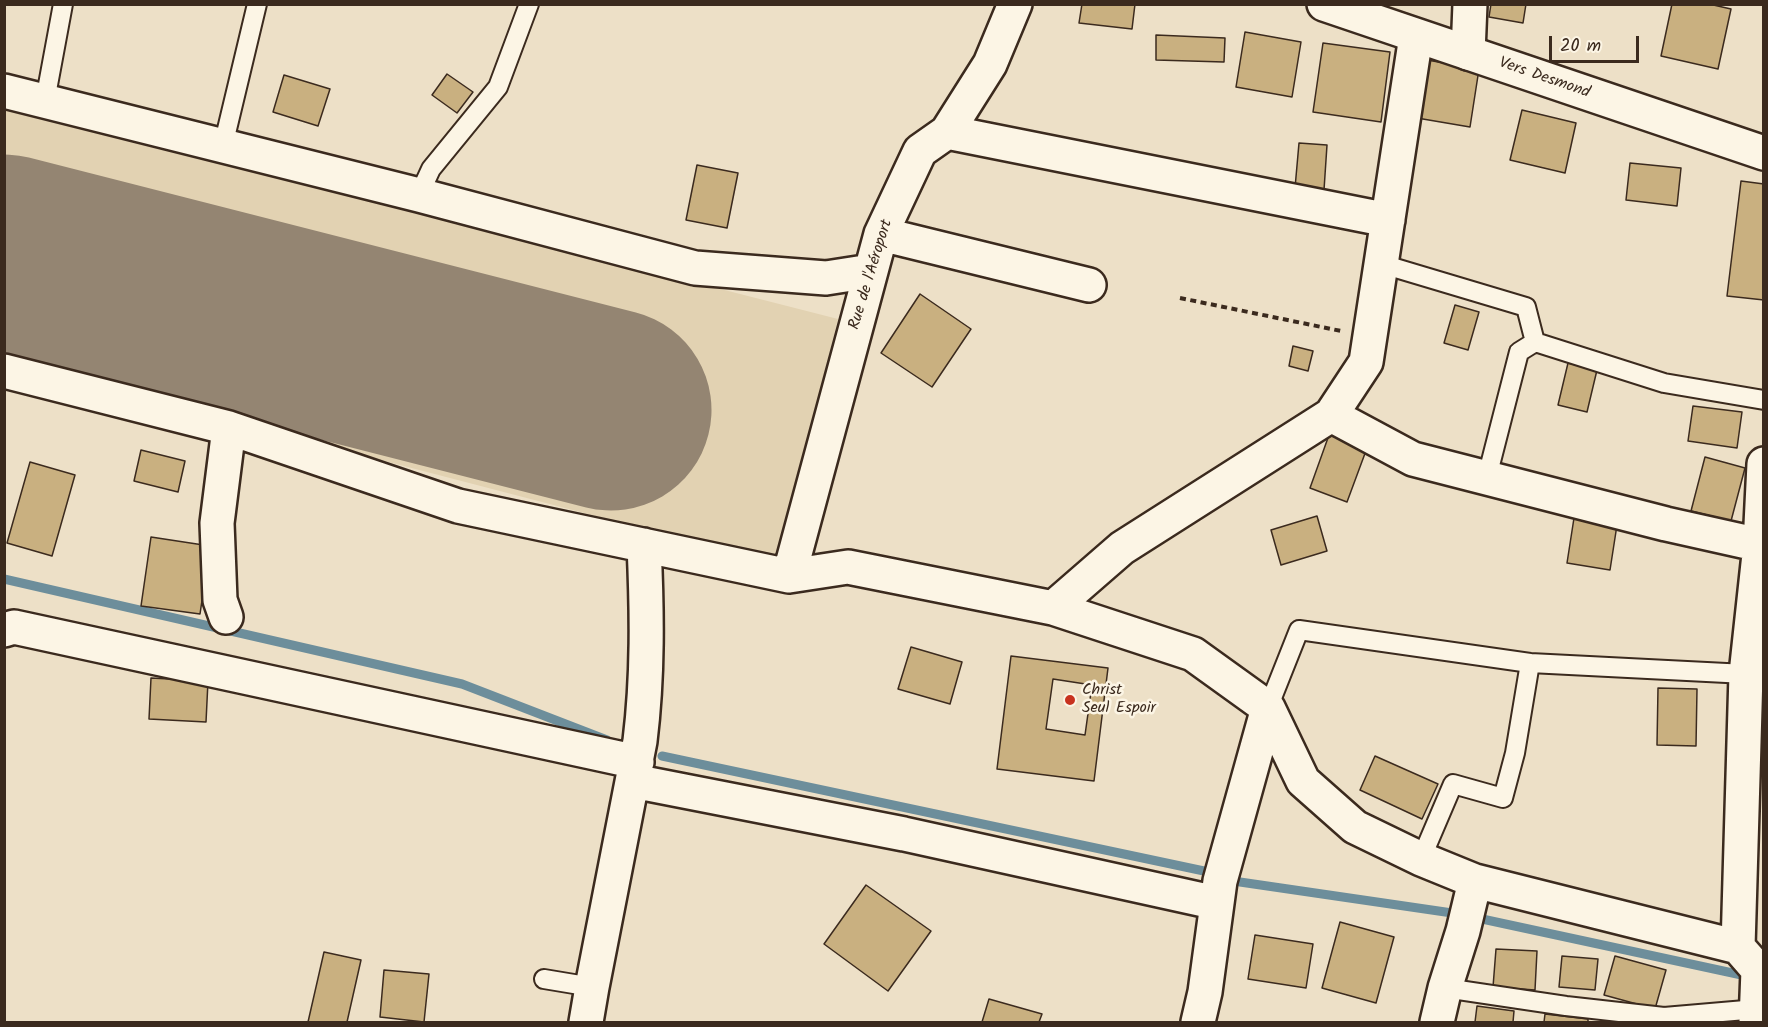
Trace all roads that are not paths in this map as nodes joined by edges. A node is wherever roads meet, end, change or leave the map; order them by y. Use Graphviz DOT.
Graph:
graph roads {
  1 [pos="63,4"];
  2 [pos="257,4"];
  3 [pos="529,4"];
  4 [pos="1015,4"];
  5 [pos="1324,4"];
  6 [pos="1470,4"];
  7 [pos="1416,36"];
  8 [pos="1468,53"];
  9 [pos="4,91"];
  10 [pos="45,101"];
  11 [pos="947,132"];
  12 [pos="223,146"];
  13 [pos="1764,153"];
  14 [pos="419,195"];
  15 [pos="1388,220"];
  16 [pos="881,234"];
  17 [pos="1382,264"];
  18 [pos="871,271"];
  19 [pos="1089,285"];
  20 [pos="1535,342"];
  21 [pos="4,371"];
  22 [pos="1764,400"];
  23 [pos="1331,415"];
  24 [pos="229,429"];
  25 [pos="1764,464"];
  26 [pos="1487,477"];
  27 [pos="644,545"];
  28 [pos="1760,545"];
  29 [pos="789,576"];
  30 [pos="1053,608"];
  31 [pos="226,617"];
  32 [pos="4,630"];
  33 [pos="1530,663"];
  34 [pos="1746,674"];
  35 [pos="1268,708"];
  36 [pos="635,772"];
  37 [pos="1421,859"];
  38 [pos="1473,890"];
  39 [pos="1217,903"];
  40 [pos="544,979"];
  41 [pos="592,987"];
  42 [pos="1445,988"];
  43 [pos="1753,990"];
  44 [pos="586,1023"];
  45 [pos="1198,1023"];
  46 [pos="1437,1023"];
  1 -- 10 [label="lane"];
  2 -- 12 [label="lane"];
  3 -- 14 [label="lane"];
  4 -- 11 [label="street, Rue de l'Aéroport"];
  5 -- 7 [label="street, Vers Desmond"];
  6 -- 8 [label="street"];
  7 -- 8 [label="street, Vers Desmond"];
  7 -- 15 [label="street"];
  8 -- 13 [label="street, Vers Desmond"];
  9 -- 10 [label="street"];
  10 -- 12 [label="street"];
  11 -- 15 [label="street"];
  11 -- 16 [label="street, Rue de l'Aéroport"];
  12 -- 14 [label="street"];
  14 -- 18 [label="street"];
  15 -- 17 [label="street"];
  16 -- 18 [label="street, Rue de l'Aéroport"];
  16 -- 19 [label="street"];
  17 -- 20 [label="lane"];
  17 -- 23 [label="street"];
  18 -- 29 [label="street, Rue de l'Aéroport"];
  20 -- 22 [label="lane"];
  20 -- 26 [label="lane"];
  21 -- 24 [label="street"];
  23 -- 26 [label="street"];
  23 -- 30 [label="street"];
  24 -- 27 [label="street"];
  24 -- 31 [label="street"];
  25 -- 28 [label="street"];
  26 -- 28 [label="street"];
  27 -- 29 [label="street"];
  27 -- 36 [label="street"];
  28 -- 34 [label="street"];
  29 -- 30 [label="street"];
  30 -- 35 [label="street"];
  32 -- 36 [label="street"];
  33 -- 34 [label="lane"];
  33 -- 35 [label="lane"];
  33 -- 37 [label="lane"];
  34 -- 43 [label="street"];
  35 -- 37 [label="street"];
  35 -- 39 [label="street"];
  36 -- 39 [label="street"];
  36 -- 41 [label="street"];
  37 -- 38 [label="street"];
  38 -- 42 [label="street"];
  38 -- 43 [label="street"];
  39 -- 45 [label="street"];
  40 -- 41 [label="lane"];
  41 -- 44 [label="street"];
  42 -- 43 [label="lane"];
  42 -- 46 [label="street"];
}
